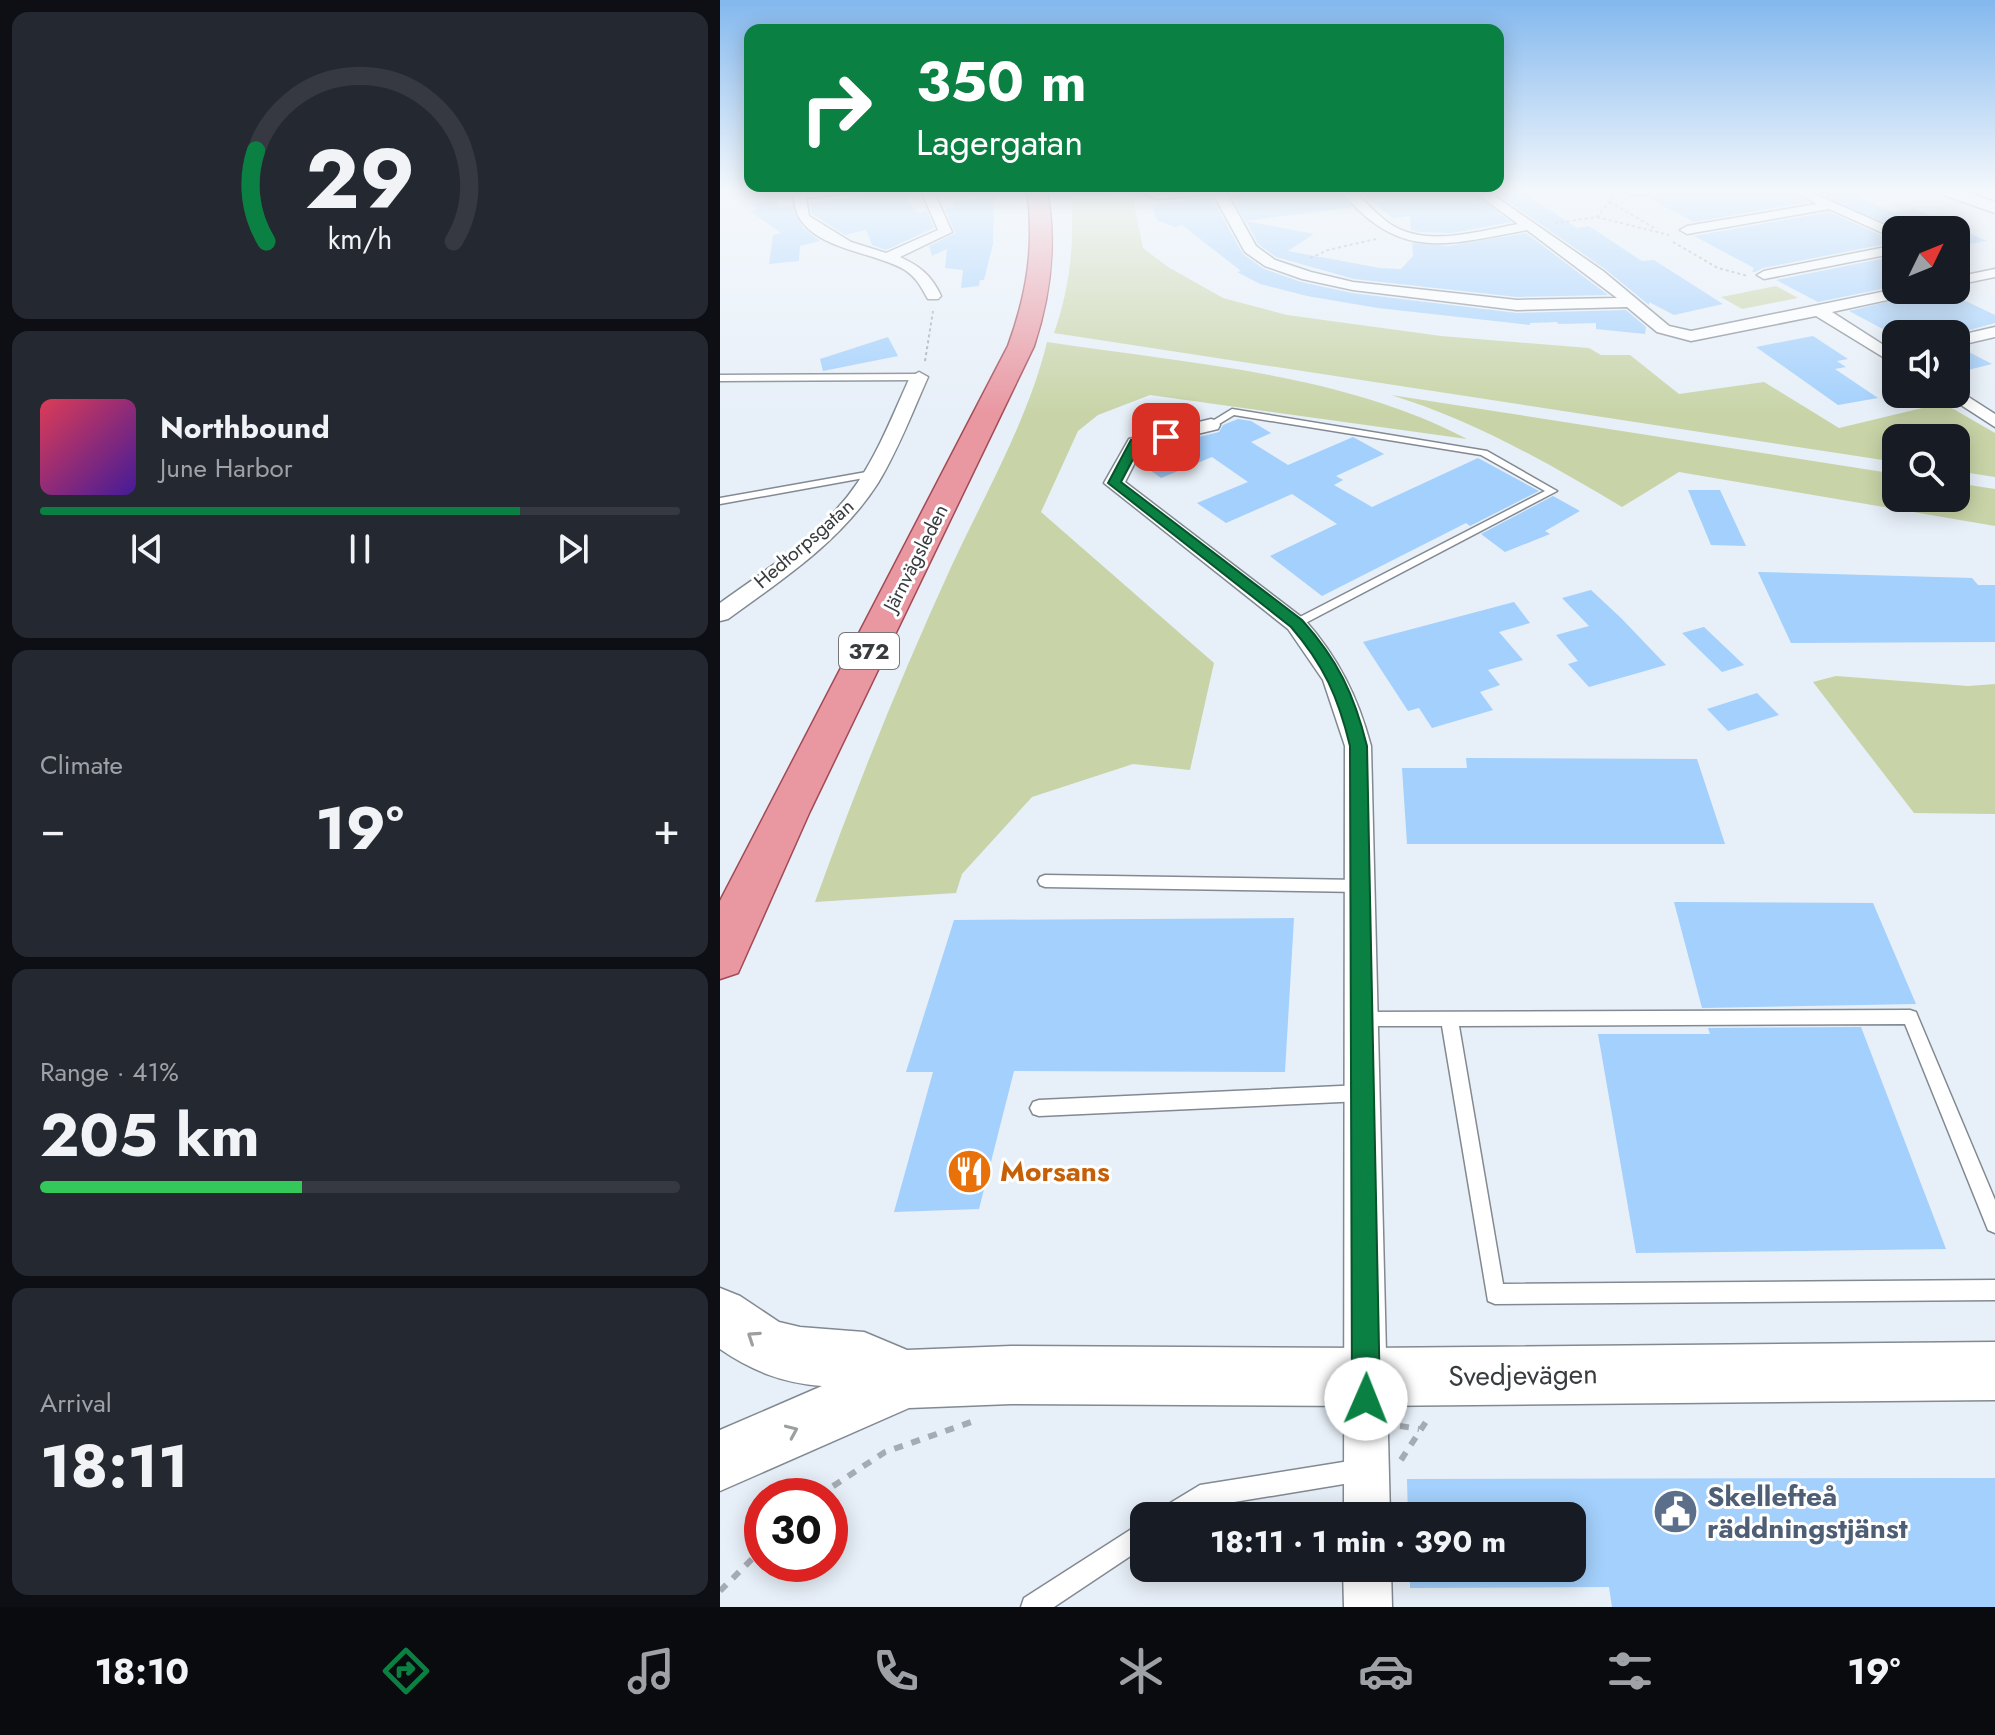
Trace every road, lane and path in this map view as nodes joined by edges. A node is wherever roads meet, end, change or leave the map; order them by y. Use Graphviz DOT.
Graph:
graph roads {
  1 [pos="905,265"];
  2 [pos="1040,265"];
  3 [pos="1275,265"];
  4 [pos="1297,265"];
  5 [pos="1585,265"];
  6 [pos="1713,265"];
  7 [pos="1815,265"];
  8 [pos="1970,268"];
  9 [pos="1286,270"];
  10 [pos="1989,274"];
  11 [pos="1764,275"];
  12 [pos="1882,297"];
  13 [pos="933,301"];
  14 [pos="1632,302"];
  15 [pos="1819,311"];
  16 [pos="1995,332"];
  17 [pos="1970,338"];
  18 [pos="1882,349"];
  19 [pos="919,377"];
  20 [pos="720,378"];
  21 [pos="1970,405"];
  22 [pos="1995,422"];
  23 [pos="1211,425"];
  24 [pos="872,474"];
  25 [pos="720,500"];
  26 [pos="720,614"];
  27 [pos="1296,624"];
  28 [pos="1045,881"];
  29 [pos="1360,886"];
  30 [pos="720,958"];
  31 [pos="1362,1019"];
  32 [pos="1449,1019"];
  33 [pos="1363,1093"];
  34 [pos="1039,1108"];
  35 [pos="1995,1223"];
  36 [pos="1995,1290"];
  37 [pos="720,1316"];
  38 [pos="1995,1371"];
  39 [pos="907,1379"];
  40 [pos="1366,1399"];
  41 [pos="1435,1411"];
  42 [pos="983,1419"];
  43 [pos="1419,1429"];
  44 [pos="720,1461"];
  45 [pos="1380,1471"];
  46 [pos="845,1478"];
  47 [pos="1191,1502"];
  48 [pos="1371,1502"];
  49 [pos="1130,1542"];
  50 [pos="744,1567"];
  51 [pos="1367,1582"];
  52 [pos="720,1591"];
  53 [pos="1033,1607"];
  54 [pos="1368,1607"];
  1 -- 13 [label="street"];
  2 -- 30 [label="main road, Järnvägsleden / 372"];
  3 -- 9 [label="street"];
  4 -- 9 [label="path"];
  5 -- 14 [label="street"];
  6 -- 11 [label="path"];
  7 -- 11 [label="street"];
  8 -- 10 [label="street"];
  9 -- 14 [label="street"];
  12 -- 15 [label="street"];
  13 -- 19 [label="path"];
  14 -- 15 [label="street"];
  15 -- 18 [label="street"];
  16 -- 17 [label="street"];
  19 -- 20 [label="lane"];
  19 -- 24 [label="street, Hedtorpsgatan"];
  21 -- 22 [label="street"];
  23 -- 27 [label="street"];
  23 -- 27 [label="lane"];
  24 -- 25 [label="lane"];
  24 -- 26 [label="street, Hedtorpsgatan"];
  27 -- 29 [label="street"];
  28 -- 29 [label="lane"];
  29 -- 31 [label="street"];
  31 -- 32 [label="lane"];
  31 -- 33 [label="street"];
  32 -- 35 [label="lane"];
  32 -- 36 [label="lane"];
  33 -- 34 [label="lane"];
  33 -- 40 [label="street"];
  39 -- 37 [label="street, Svedjevägen, one-way"];
  38 -- 40 [label="street, Svedjevägen"];
  39 -- 40 [label="street, Svedjevägen"];
  44 -- 39 [label="street, Svedjevägen, one-way"];
  40 -- 43 [label="path"];
  40 -- 45 [label="street"];
  41 -- 43 [label="path"];
  42 -- 46 [label="path"];
  43 -- 45 [label="path"];
  45 -- 47 [label="lane"];
  45 -- 48 [label="street"];
  49 -- 53 [label="lane"];
  50 -- 52 [label="path"];
  51 -- 54 [label="street"];
}
